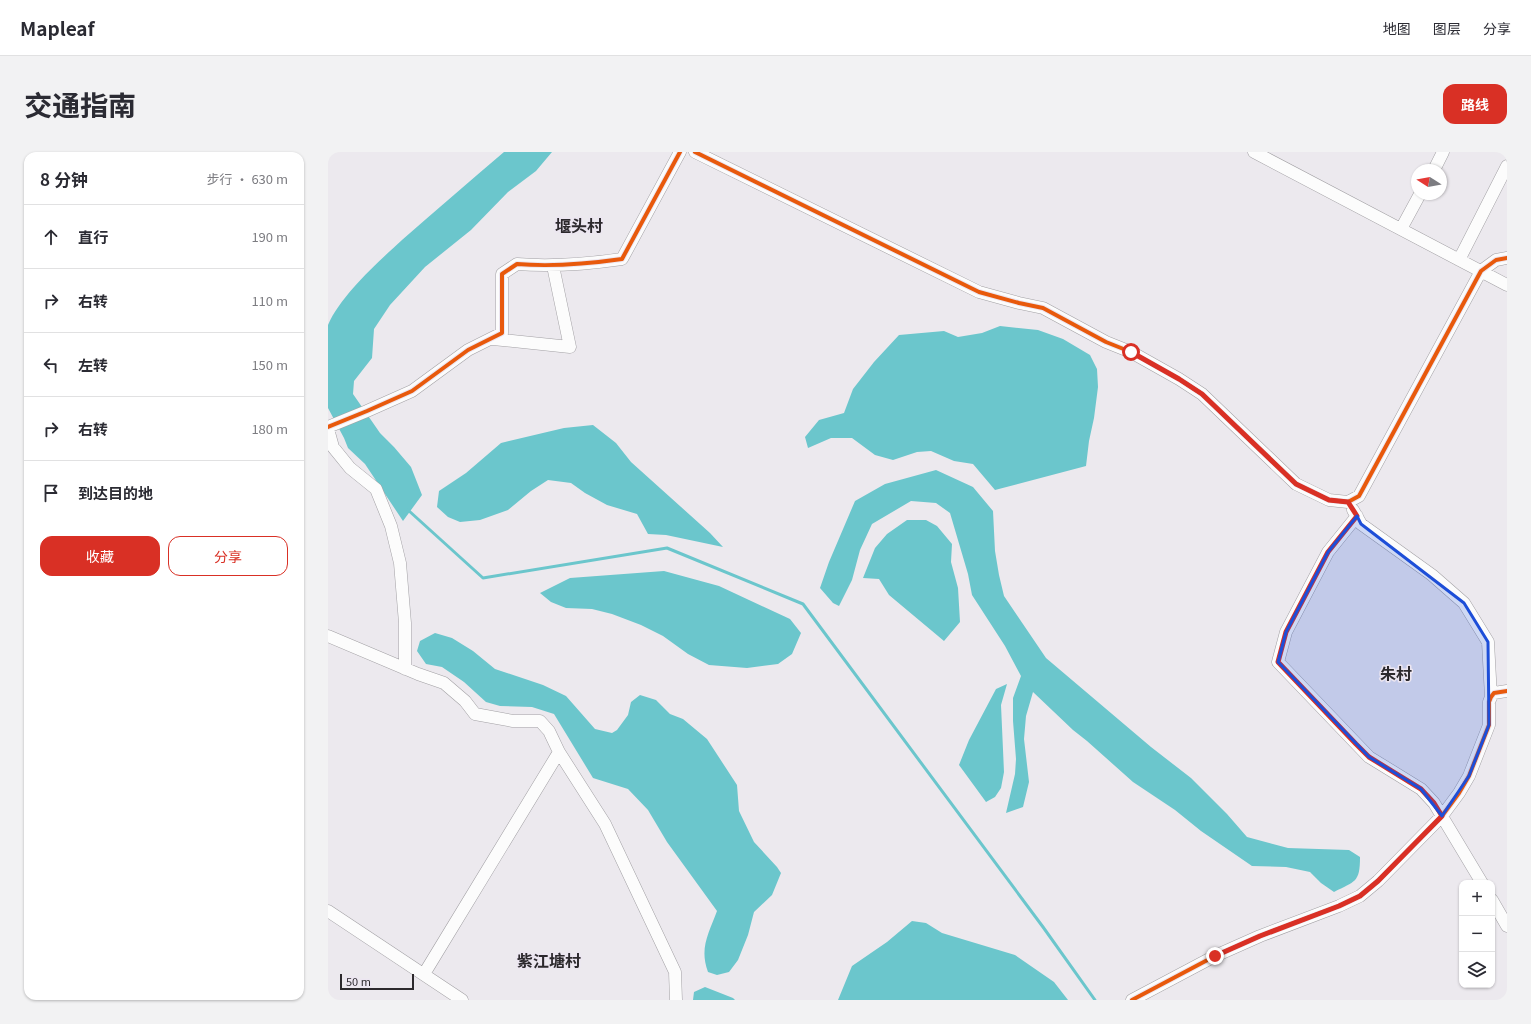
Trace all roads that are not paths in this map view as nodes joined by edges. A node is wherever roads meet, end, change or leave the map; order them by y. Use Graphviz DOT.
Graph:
graph roads {
  1 [pos="680,152"];
  2 [pos="695,152"];
  3 [pos="1254,152"];
  4 [pos="1443,152"];
  5 [pos="1437,164"];
  6 [pos="1507,166"];
  7 [pos="1417,200"];
  8 [pos="1401,229"];
  9 [pos="1507,258"];
  10 [pos="1459,260"];
  11 [pos="553,266"];
  12 [pos="1481,272"];
  13 [pos="1507,285"];
  14 [pos="493,339"];
  15 [pos="328,428"];
  16 [pos="1348,502"];
  17 [pos="1357,516"];
  18 [pos="328,636"];
  19 [pos="405,669"];
  20 [pos="1507,691"];
  21 [pos="1491,696"];
  22 [pos="559,752"];
  23 [pos="1442,816"];
  24 [pos="1480,880"];
  25 [pos="1495,905"];
  26 [pos="328,911"];
  27 [pos="1507,926"];
  28 [pos="424,974"];
  29 [pos="462,1000"];
  30 [pos="676,1000"];
  31 [pos="1132,1000"];
  1 -- 11 [label="street"];
  2 -- 16 [label="street"];
  3 -- 8 [label="street"];
  4 -- 5 [label="street"];
  6 -- 10 [label="street"];
  7 -- 8 [label="street"];
  8 -- 10 [label="street"];
  9 -- 12 [label="street"];
  10 -- 12 [label="street"];
  11 -- 14 [label="street"];
  11 -- 14 [label="street"];
  12 -- 13 [label="street"];
  12 -- 16 [label="street"];
  14 -- 15 [label="street"];
  15 -- 19 [label="street"];
  16 -- 17 [label="street"];
  17 -- 21 [label="street"];
  17 -- 23 [label="street"];
  18 -- 19 [label="street"];
  19 -- 22 [label="street"];
  20 -- 21 [label="street"];
  21 -- 23 [label="street"];
  22 -- 28 [label="street"];
  22 -- 30 [label="street"];
  23 -- 24 [label="street"];
  23 -- 31 [label="street"];
  25 -- 27 [label="street"];
  26 -- 28 [label="street"];
  28 -- 29 [label="street"];
}
